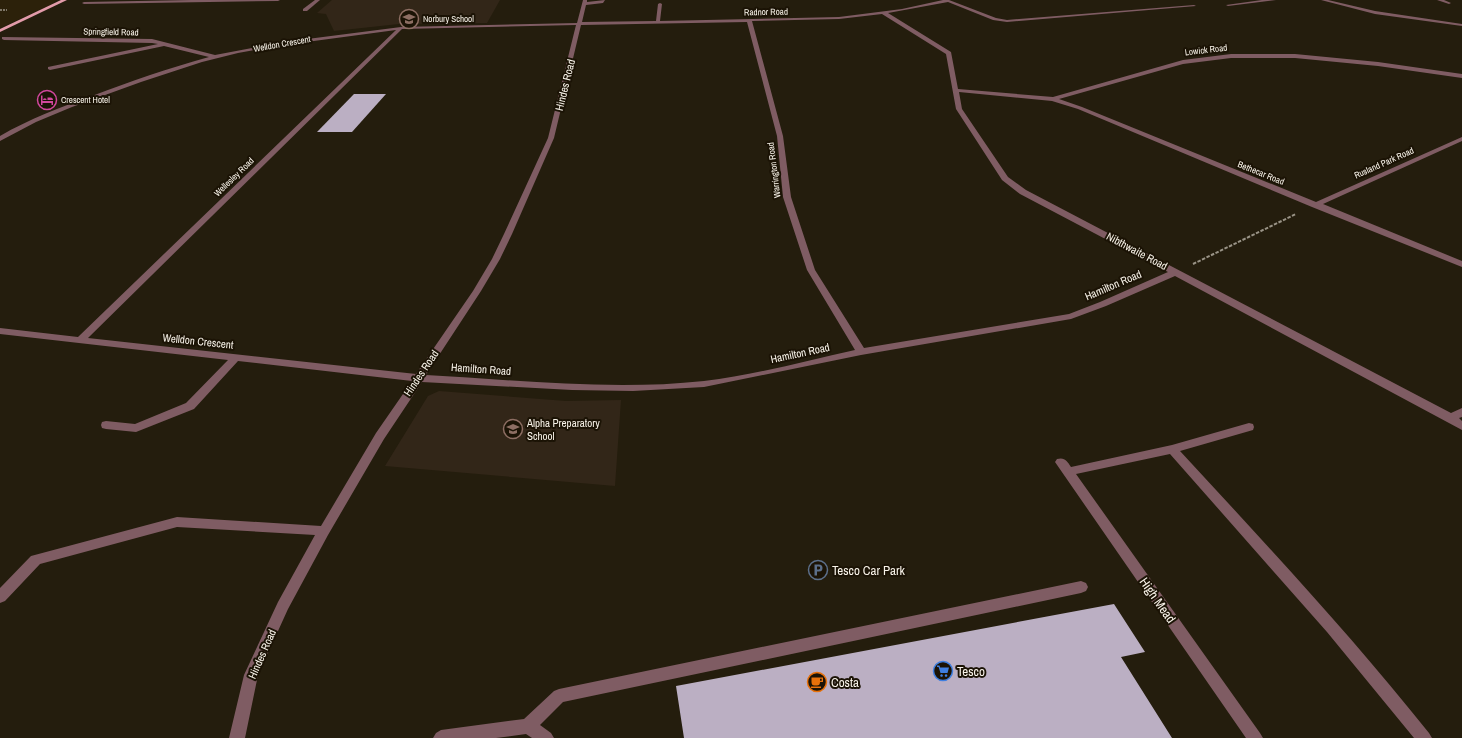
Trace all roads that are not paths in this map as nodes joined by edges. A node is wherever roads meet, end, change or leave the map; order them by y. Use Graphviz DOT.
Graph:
graph roads {
  1 [pos="66,0"];
  2 [pos="278,0"];
  3 [pos="318,0"];
  4 [pos="603,0"];
  5 [pos="1274,0"];
  6 [pos="1324,0"];
  7 [pos="1439,0"];
  8 [pos="947,1"];
  9 [pos="60,2"];
  10 [pos="585,2"];
  11 [pos="84,3"];
  12 [pos="1449,3"];
  13 [pos="660,4"];
  14 [pos="1228,4"];
  15 [pos="1194,6"];
  16 [pos="305,10"];
  17 [pos="884,13"];
  18 [pos="749,20"];
  19 [pos="658,21"];
  20 [pos="580,24"];
  21 [pos="1462,24"];
  22 [pos="401,28"];
  23 [pos="0,31"];
  24 [pos="4,38"];
  25 [pos="165,44"];
  26 [pos="215,58"];
  27 [pos="50,68"];
  28 [pos="1462,76"];
  29 [pos="956,90"];
  30 [pos="1053,98"];
  31 [pos="0,139"];
  32 [pos="1462,139"];
  33 [pos="1315,205"];
  34 [pos="1462,264"];
  35 [pos="1176,272"];
  36 [pos="0,331"];
  37 [pos="80,339"];
  38 [pos="861,352"];
  39 [pos="236,357"];
  40 [pos="418,378"];
  41 [pos="1462,412"];
  42 [pos="1451,418"];
  43 [pos="106,425"];
  44 [pos="1462,426"];
  45 [pos="1249,427"];
  46 [pos="1172,449"];
  47 [pos="324,531"];
  48 [pos="1081,587"];
  49 [pos="0,597"];
  50 [pos="528,726"];
  51 [pos="237,738"];
  52 [pos="441,738"];
  53 [pos="546,738"];
  54 [pos="1254,738"];
  55 [pos="1424,738"];
  1 -- 9 [label="main road"];
  2 -- 11 [label="street"];
  3 -- 16 [label="street"];
  4 -- 10 [label="street"];
  5 -- 14 [label="street"];
  6 -- 21 [label="street"];
  7 -- 12 [label="street"];
  8 -- 15 [label="street"];
  8 -- 17 [label="street, Radnor Road"];
  9 -- 23 [label="main road"];
  10 -- 20 [label="street, Hindes Road"];
  13 -- 19 [label="street"];
  17 -- 18 [label="street, Radnor Road"];
  17 -- 29 [label="street, Nibthwaite Road"];
  18 -- 19 [label="street, Radnor Road"];
  18 -- 38 [label="street, Warrington Road"];
  19 -- 20 [label="street, Radnor Road"];
  20 -- 22 [label="street, Welldon Crescent"];
  20 -- 40 [label="street, Hindes Road"];
  22 -- 26 [label="street, Welldon Crescent"];
  22 -- 37 [label="street, Wellesley Road"];
  24 -- 25 [label="street, Springfield Road"];
  25 -- 26 [label="street, Springfield Road"];
  25 -- 27 [label="street"];
  26 -- 31 [label="street, Welldon Crescent"];
  28 -- 30 [label="street, Lowick Road"];
  29 -- 30 [label="street, Lowick Road"];
  29 -- 35 [label="street, Nibthwaite Road"];
  30 -- 33 [label="street, Bethecar Road"];
  32 -- 33 [label="street, Rusland Park Road"];
  33 -- 34 [label="street, Bethecar Road"];
  35 -- 38 [label="street, Hamilton Road"];
  35 -- 42 [label="street, Nibthwaite Road"];
  36 -- 37 [label="street, Welldon Crescent"];
  37 -- 39 [label="street, Welldon Crescent"];
  38 -- 40 [label="street, Hamilton Road"];
  39 -- 40 [label="street, Welldon Crescent"];
  39 -- 43 [label="street"];
  40 -- 47 [label="street, Hindes Road"];
  41 -- 42 [label="street"];
  42 -- 44 [label="street, Nibthwaite Road"];
  45 -- 46 [label="street"];
  46 -- 54 [label="street, High Mead"];
  46 -- 55 [label="street"];
  47 -- 49 [label="street"];
  47 -- 51 [label="street, Hindes Road"];
  48 -- 50 [label="street"];
  50 -- 52 [label="street"];
  50 -- 53 [label="street"];
}
